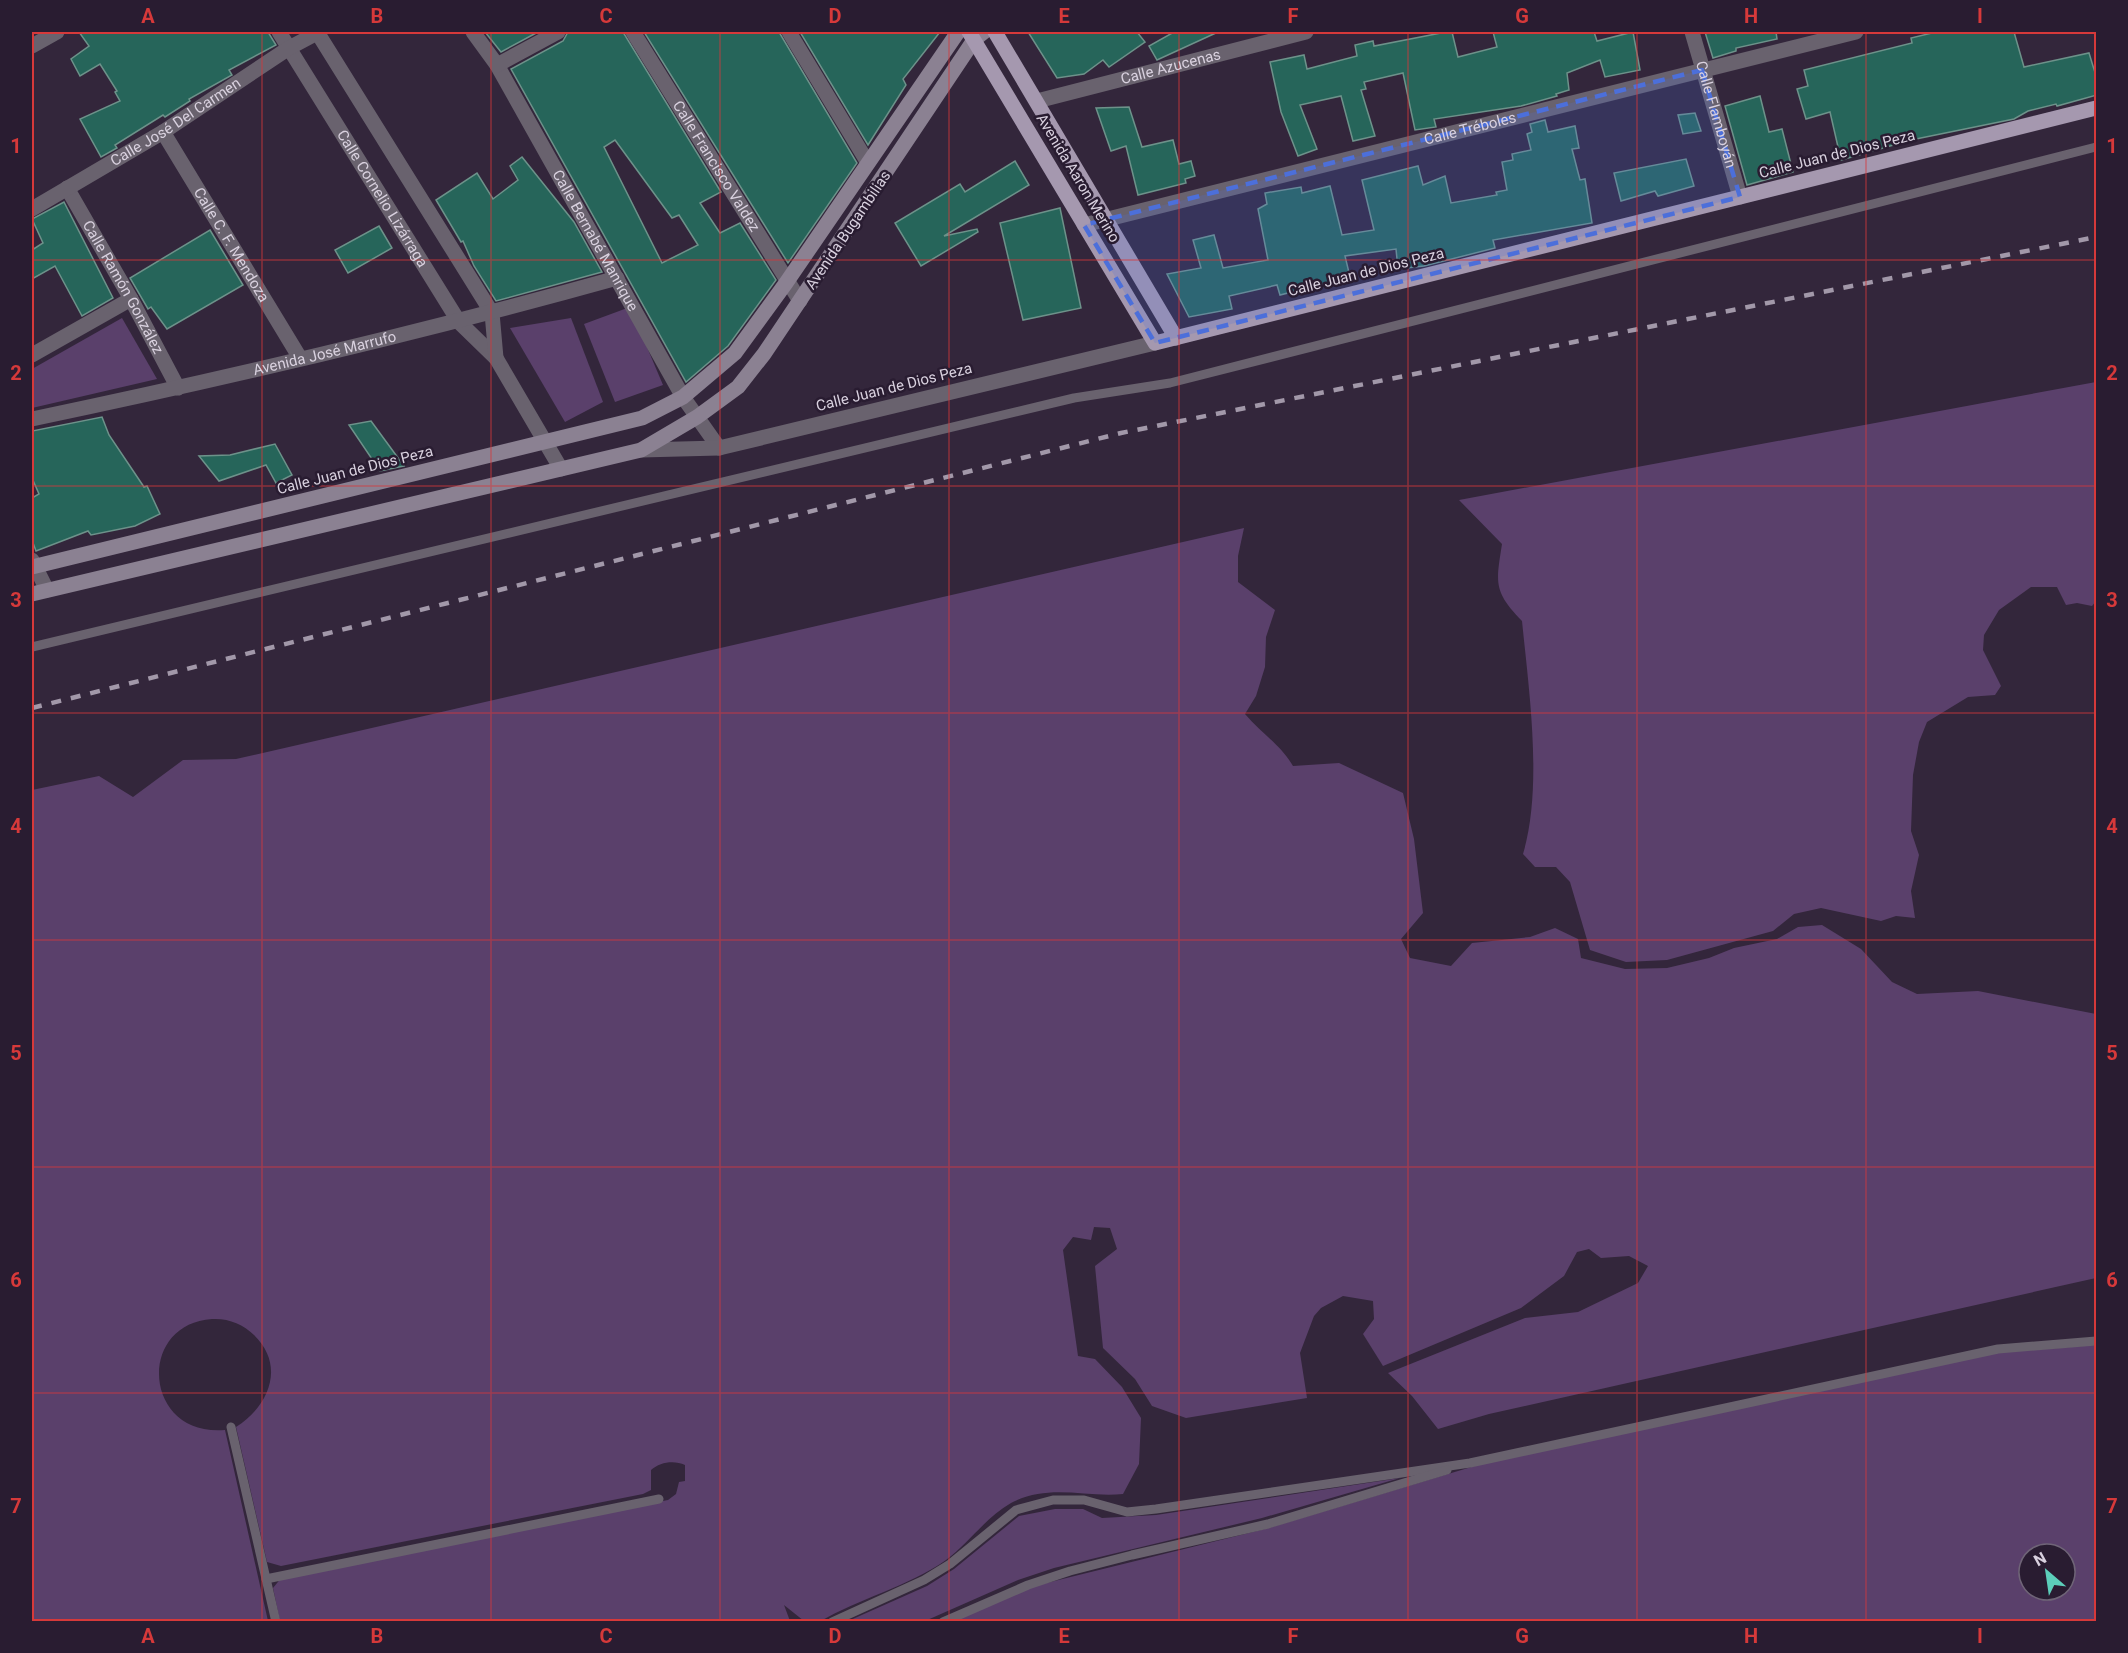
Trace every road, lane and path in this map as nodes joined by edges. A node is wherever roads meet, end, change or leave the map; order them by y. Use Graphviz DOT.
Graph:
graph roads {
  1 [pos="57,32"];
  2 [pos="279,32"];
  3 [pos="318,32"];
  4 [pos="473,32"];
  5 [pos="558,32"];
  6 [pos="633,32"];
  7 [pos="789,32"];
  8 [pos="958,32"];
  9 [pos="995,32"];
  10 [pos="1306,32"];
  11 [pos="1692,32"];
  12 [pos="1856,32"];
  13 [pos="976,34"];
  14 [pos="32,46"];
  15 [pos="289,48"];
  16 [pos="497,65"];
  17 [pos="1701,70"];
  18 [pos="1037,102"];
  19 [pos="2097,108"];
  20 [pos="163,132"];
  21 [pos="2097,147"];
  22 [pos="868,163"];
  23 [pos="67,188"];
  24 [pos="1740,197"];
  25 [pos="32,209"];
  26 [pos="1106,218"];
  27 [pos="1084,225"];
  28 [pos="617,278"];
  29 [pos="786,283"];
  30 [pos="131,299"];
  31 [pos="800,301"];
  32 [pos="492,313"];
  33 [pos="459,322"];
  34 [pos="1176,338"];
  35 [pos="1155,343"];
  36 [pos="32,355"];
  37 [pos="300,358"];
  38 [pos="496,358"];
  39 [pos="178,388"];
  40 [pos="683,397"];
  41 [pos="697,417"];
  42 [pos="32,419"];
  43 [pos="545,442"];
  44 [pos="719,448"];
  45 [pos="641,450"];
  46 [pos="561,469"];
  47 [pos="33,564"];
  48 [pos="47,590"];
  49 [pos="32,594"];
  50 [pos="32,647"];
  51 [pos="2097,1341"];
  52 [pos="231,1427"];
  53 [pos="1470,1463"];
  54 [pos="659,1499"];
  55 [pos="266,1579"];
  56 [pos="276,1622"];
  57 [pos="832,1622"];
  58 [pos="943,1622"];
  1 -- 14 [label="street"];
  2 -- 15 [label="street, Calle Cornelio Lizárraga"];
  3 -- 15 [label="street, Calle José Del Carmen"];
  3 -- 32 [label="street, Calle Cornelio Lizárraga"];
  4 -- 16 [label="street, Calle Bernabé Manrique"];
  5 -- 16 [label="street"];
  6 -- 29 [label="street, Calle Francisco Valdez"];
  7 -- 22 [label="street"];
  8 -- 22 [label="main road, Avenida Bugambilias"];
  9 -- 18 [label="main road, Avenida Aaron Merino"];
  10 -- 18 [label="street, Calle Azucenas"];
  11 -- 17 [label="street, Calle Flamboyán"];
  12 -- 17 [label="street, Calle Tréboles"];
  13 -- 27 [label="main road, Avenida Aaron Merino"];
  13 -- 31 [label="main road, Avenida Bugambilias"];
  15 -- 20 [label="street, Calle José Del Carmen"];
  15 -- 33 [label="street, Calle Cornelio Lizárraga"];
  16 -- 28 [label="street, Calle Bernabé Manrique"];
  17 -- 24 [label="street, Calle Flamboyán"];
  17 -- 26 [label="street, Calle Tréboles"];
  18 -- 26 [label="main road, Avenida Aaron Merino"];
  19 -- 24 [label="main road, Calle Juan de Dios Peza"];
  20 -- 23 [label="street, Calle José Del Carmen"];
  20 -- 37 [label="street, Calle C. F. Mendoza"];
  21 -- 50 [label="lane"];
  22 -- 29 [label="main road, Avenida Bugambilias"];
  23 -- 25 [label="street, Calle José Del Carmen"];
  23 -- 30 [label="street, Calle Ramón González"];
  24 -- 34 [label="main road, Calle Juan de Dios Peza"];
  26 -- 27 [label="street, Calle Tréboles"];
  26 -- 34 [label="main road, Avenida Aaron Merino"];
  27 -- 35 [label="main road, Avenida Aaron Merino"];
  28 -- 32 [label="street, Avenida José Marrufo"];
  28 -- 40 [label="street, Calle Bernabé Manrique"];
  29 -- 31 [label="street, Calle Francisco Valdez"];
  29 -- 40 [label="main road, Avenida Bugambilias"];
  30 -- 36 [label="street"];
  30 -- 39 [label="street, Calle Ramón González"];
  31 -- 41 [label="main road, Avenida Bugambilias"];
  32 -- 33 [label="street, Avenida José Marrufo"];
  32 -- 38 [label="street, Calle Cornelio Lizárraga"];
  33 -- 37 [label="street, Avenida José Marrufo"];
  33 -- 38 [label="street, Calle Cornelio Lizárraga"];
  34 -- 35 [label="main road, Calle Juan de Dios Peza"];
  35 -- 44 [label="street, Calle Juan de Dios Peza"];
  37 -- 39 [label="street, Avenida José Marrufo"];
  38 -- 43 [label="street, Calle Cornelio Lizárraga"];
  39 -- 42 [label="street, Avenida José Marrufo"];
  40 -- 41 [label="street, Calle Bernabé Manrique"];
  40 -- 43 [label="main road, Calle Juan de Dios Peza"];
  41 -- 44 [label="street, Calle Bernabé Manrique"];
  41 -- 45 [label="main road, Calle Juan de Dios Peza"];
  43 -- 46 [label="street, Calle Cornelio Lizárraga"];
  43 -- 47 [label="main road, Calle Juan de Dios Peza"];
  44 -- 45 [label="street, Calle Juan de Dios Peza"];
  45 -- 46 [label="main road, Calle Juan de Dios Peza"];
  46 -- 48 [label="main road, Calle Juan de Dios Peza"];
  47 -- 48 [label="street"];
  48 -- 49 [label="main road, Calle Juan de Dios Peza"];
  51 -- 53 [label="lane"];
  52 -- 55 [label="lane"];
  53 -- 57 [label="lane"];
  53 -- 58 [label="lane"];
  54 -- 55 [label="lane"];
  55 -- 56 [label="lane"];
}
